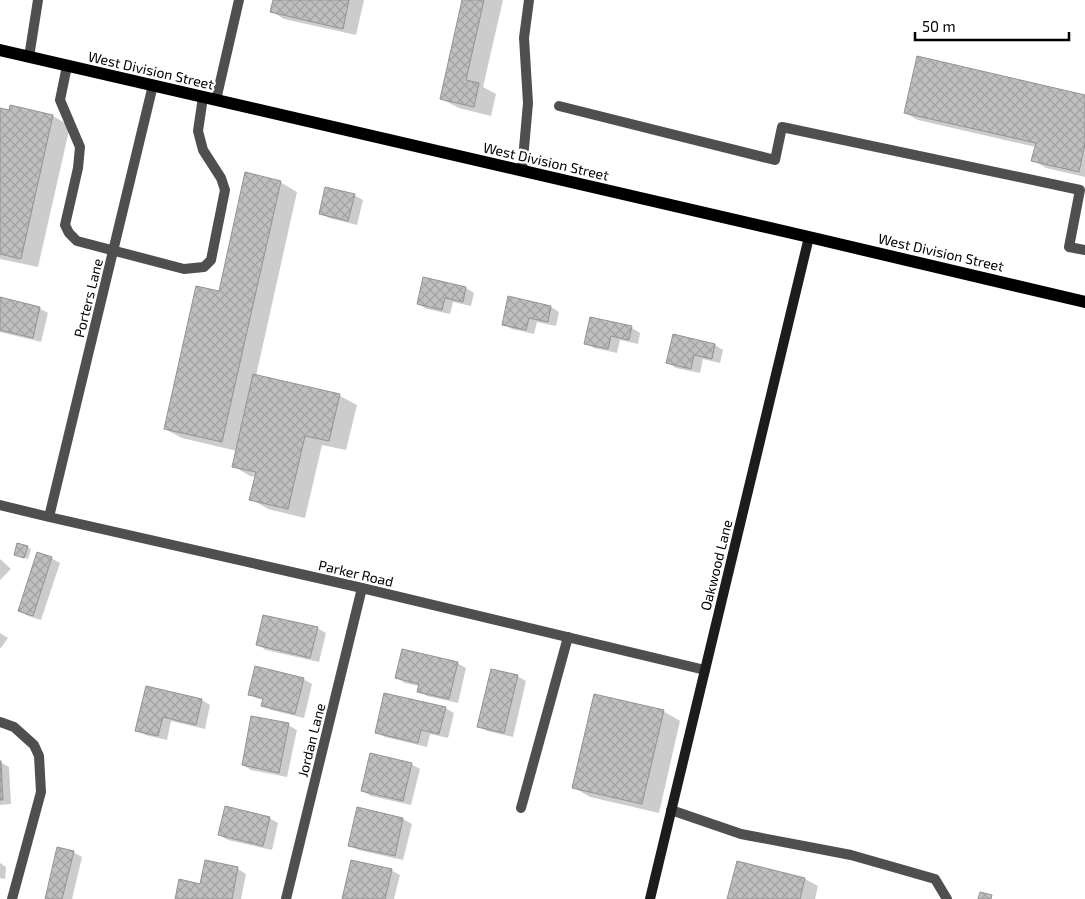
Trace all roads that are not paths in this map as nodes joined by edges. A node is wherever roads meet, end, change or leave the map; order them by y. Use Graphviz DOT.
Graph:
graph roads {
  1 [pos="38,0"];
  2 [pos="240,0"];
  3 [pos="529,0"];
  4 [pos="0,50"];
  5 [pos="29,57"];
  6 [pos="67,66"];
  7 [pos="153,86"];
  8 [pos="209,98"];
  9 [pos="559,106"];
  10 [pos="522,170"];
  11 [pos="809,236"];
  12 [pos="1085,250"];
  13 [pos="114,251"];
  14 [pos="1085,302"];
  15 [pos="0,505"];
  16 [pos="49,518"];
  17 [pos="362,588"];
  18 [pos="568,637"];
  19 [pos="705,670"];
  20 [pos="0,722"];
  21 [pos="521,808"];
  22 [pos="671,810"];
  23 [pos="12,899"];
  24 [pos="286,899"];
  25 [pos="650,899"];
  26 [pos="947,899"];
  1 -- 5 [label="street"];
  2 -- 8 [label="street"];
  3 -- 10 [label="street"];
  4 -- 5 [label="main road, West Division Street"];
  5 -- 6 [label="main road, West Division Street"];
  6 -- 7 [label="main road, West Division Street"];
  6 -- 13 [label="street"];
  7 -- 8 [label="main road, West Division Street"];
  7 -- 13 [label="street, Porters Lane"];
  8 -- 10 [label="main road, West Division Street"];
  8 -- 13 [label="street"];
  9 -- 12 [label="street"];
  10 -- 11 [label="main road, West Division Street"];
  11 -- 14 [label="main road, West Division Street"];
  11 -- 19 [label="street, Oakwood Lane"];
  13 -- 16 [label="street, Porters Lane"];
  15 -- 16 [label="street, Parker Road"];
  16 -- 17 [label="street, Parker Road"];
  17 -- 18 [label="street, Parker Road"];
  17 -- 24 [label="street, Jordan Lane"];
  18 -- 19 [label="street, Parker Road"];
  18 -- 21 [label="street"];
  19 -- 22 [label="street, Oakwood Lane"];
  20 -- 23 [label="street"];
  22 -- 25 [label="street, Oakwood Lane"];
  22 -- 26 [label="street"];
}
